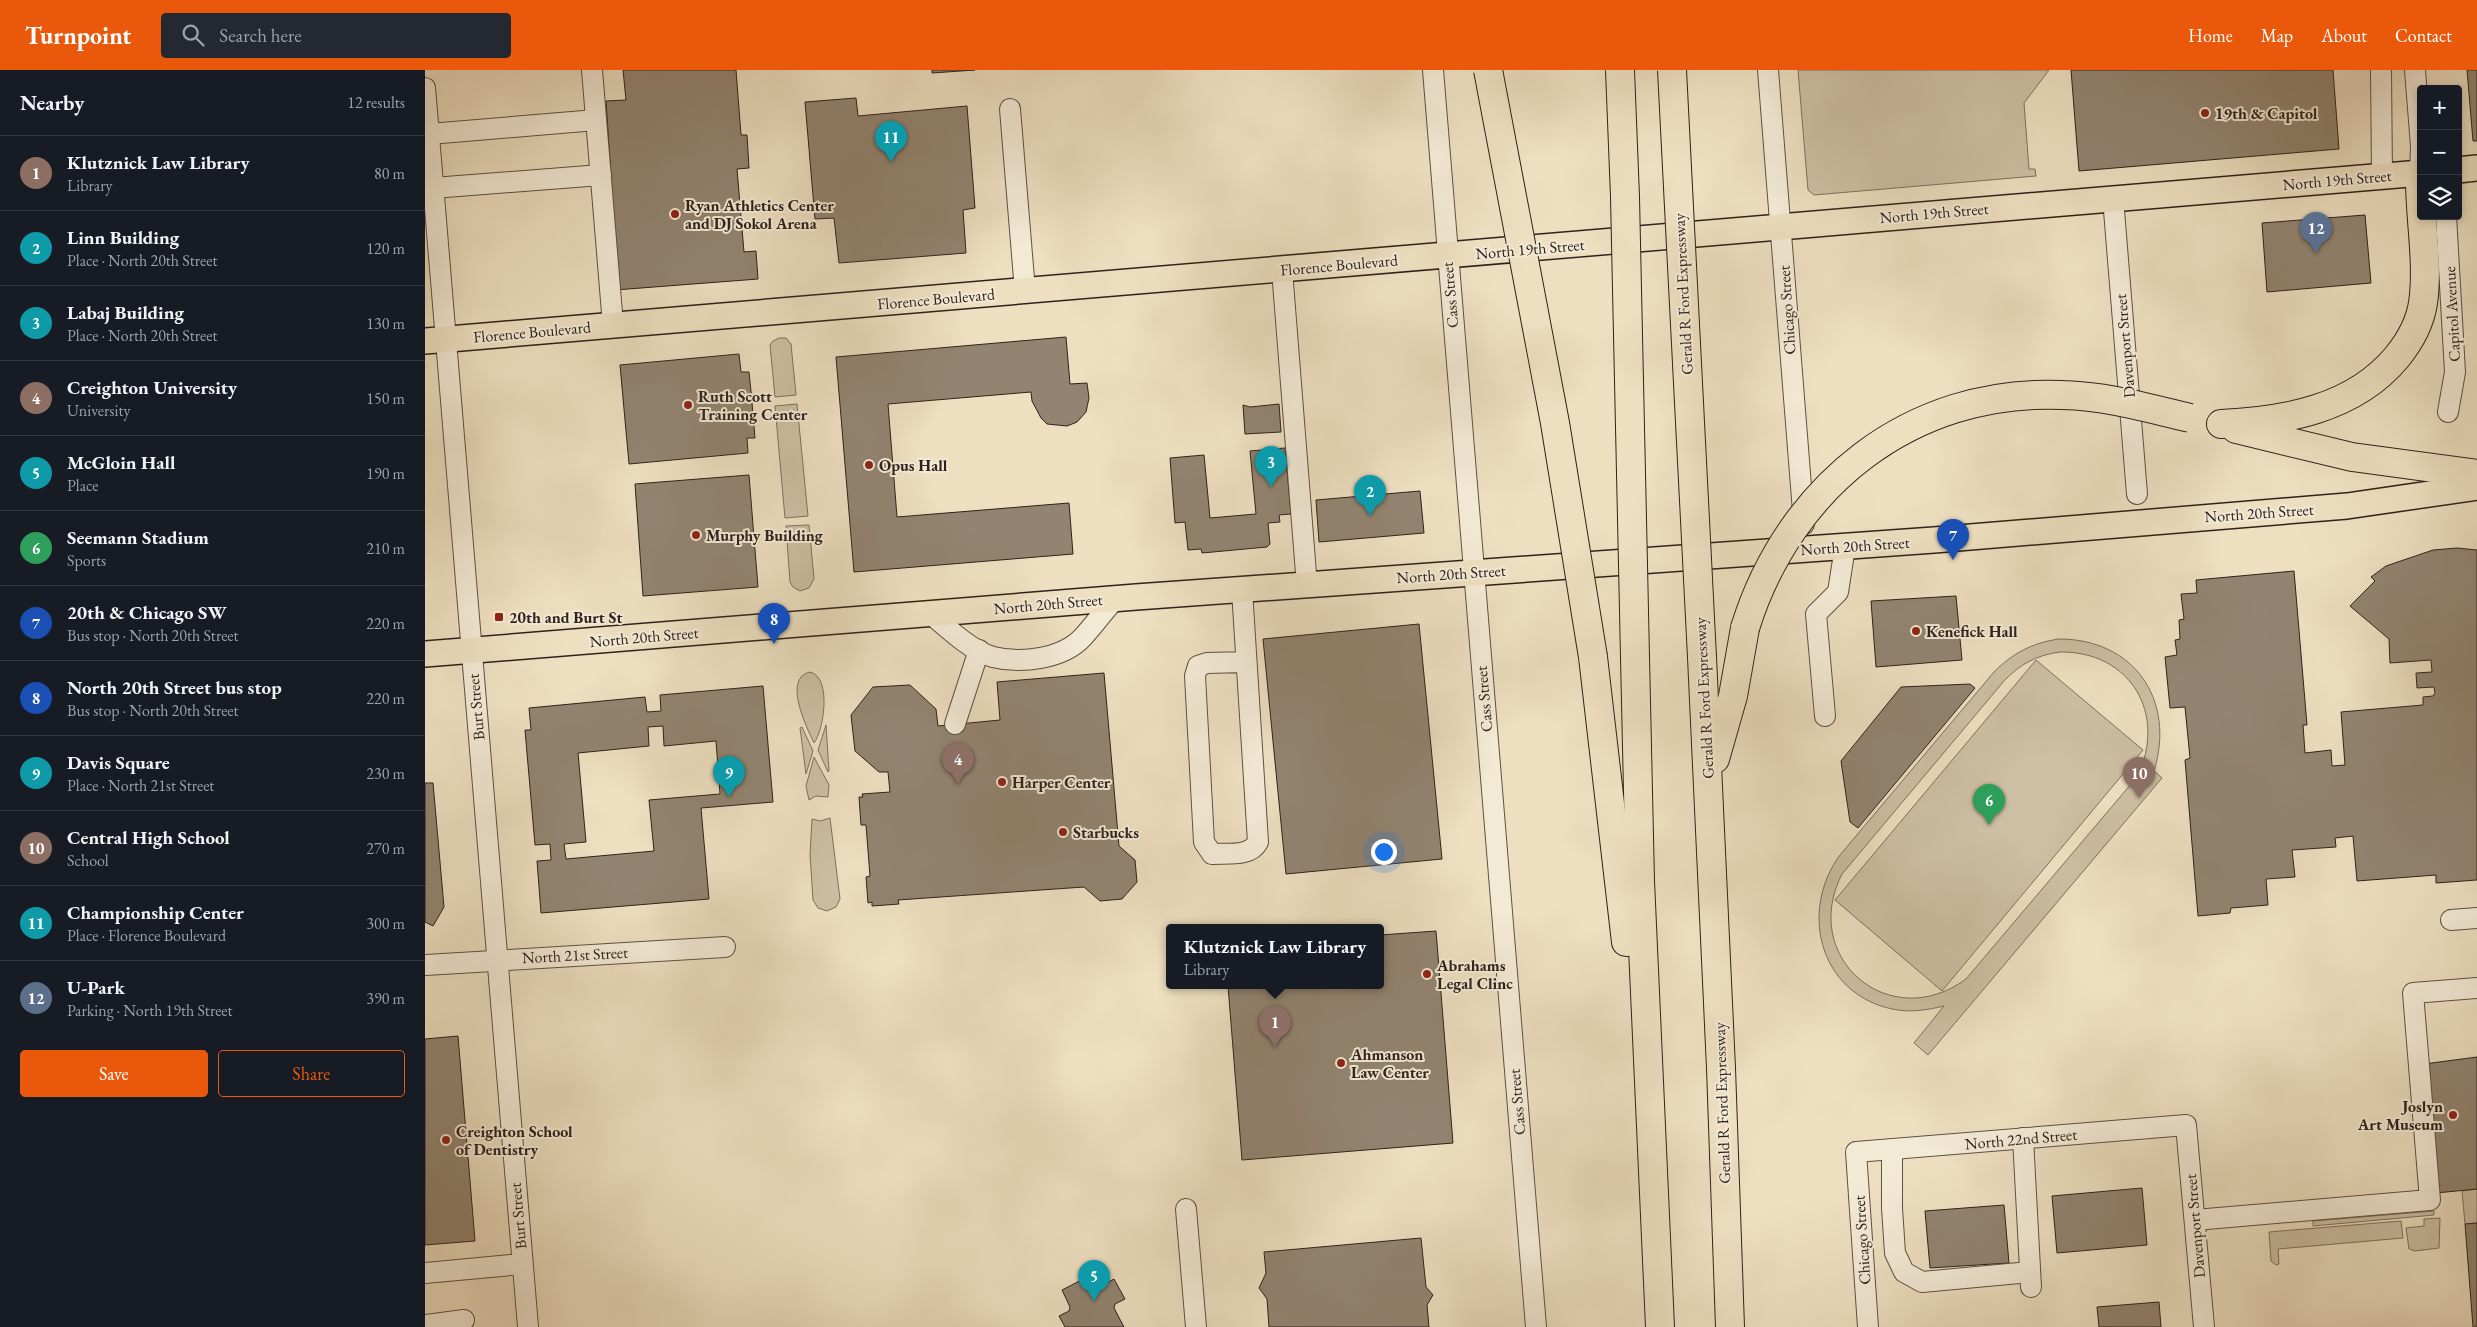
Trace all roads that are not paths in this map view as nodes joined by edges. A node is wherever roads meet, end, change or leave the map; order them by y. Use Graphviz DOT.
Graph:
graph roads {
  1 [pos="592,70"];
  2 [pos="1433,70"];
  3 [pos="1487,70"];
  4 [pos="1620,70"];
  5 [pos="1672,70"];
  6 [pos="1768,70"];
  7 [pos="2381,70"];
  8 [pos="2415,70"];
  9 [pos="425,88"];
  10 [pos="1010,109"];
  11 [pos="596,120"];
  12 [pos="2420,130"];
  13 [pos="429,134"];
  14 [pos="2477,168"];
  15 [pos="2462,170"];
  16 [pos="2417,173"];
  17 [pos="601,175"];
  18 [pos="2420,175"];
  19 [pos="2382,176"];
  20 [pos="433,188"];
  21 [pos="2113,198"];
  22 [pos="2446,220"];
  23 [pos="1781,228"];
  24 [pos="1447,256"];
  25 [pos="1283,270"];
  26 [pos="1025,291"];
  27 [pos="613,325"];
  28 [pos="435,340"];
  29 [pos="2448,412"];
  30 [pos="2221,424"];
  31 [pos="2477,474"];
  32 [pos="2477,487"];
  33 [pos="2137,494"];
  34 [pos="1845,547"];
  35 [pos="1806,550"];
  36 [pos="1473,572"];
  37 [pos="1307,586"];
  38 [pos="1242,590"];
  39 [pos="1115,599"];
  40 [pos="931,614"];
  41 [pos="979,650"];
  42 [pos="471,651"];
  43 [pos="425,654"];
  44 [pos="1246,662"];
  45 [pos="1825,716"];
  46 [pos="955,724"];
  47 [pos="1709,780"];
  48 [pos="2477,918"];
  49 [pos="2451,920"];
  50 [pos="725,947"];
  51 [pos="497,959"];
  52 [pos="425,965"];
  53 [pos="2477,988"];
  54 [pos="2186,1125"];
  55 [pos="2023,1138"];
  56 [pos="1892,1149"];
  57 [pos="1856,1152"];
  58 [pos="1653,1192"];
  59 [pos="1186,1209"];
  60 [pos="2195,1220"];
  61 [pos="522,1264"];
  62 [pos="425,1273"];
  63 [pos="463,1320"];
  64 [pos="425,1325"];
  65 [pos="528,1327"];
  66 [pos="1196,1327"];
  67 [pos="1536,1327"];
  68 [pos="1660,1327"];
  69 [pos="1730,1327"];
  70 [pos="1868,1327"];
  71 [pos="2204,1327"];
  1 -- 11 [label="street"];
  2 -- 24 [label="street, Cass Street"];
  3 -- 58 [label="highway, bridge"];
  4 -- 58 [label="highway, bridge"];
  5 -- 47 [label="highway, Gerald R Ford Expressway, bridge"];
  6 -- 23 [label="street, Chicago Street"];
  7 -- 19 [label="street"];
  8 -- 12 [label="street"];
  9 -- 13 [label="street, Burt Street"];
  10 -- 26 [label="street"];
  11 -- 13 [label="street"];
  11 -- 17 [label="street"];
  13 -- 20 [label="street, Burt Street"];
  14 -- 15 [label="main road"];
  16 -- 19 [label="main road, North 19th Street"];
  17 -- 20 [label="street"];
  17 -- 27 [label="street"];
  18 -- 30 [label="highway"];
  19 -- 21 [label="main road, North 19th Street"];
  20 -- 28 [label="street, Burt Street"];
  21 -- 23 [label="main road, North 19th Street"];
  21 -- 33 [label="street, Davenport Street"];
  22 -- 29 [label="street, Capitol Avenue"];
  23 -- 24 [label="main road, North 19th Street"];
  23 -- 35 [label="street, Chicago Street"];
  24 -- 25 [label="main road, Florence Boulevard"];
  24 -- 36 [label="street, Cass Street"];
  25 -- 26 [label="main road, Florence Boulevard"];
  25 -- 37 [label="street"];
  26 -- 27 [label="main road, Florence Boulevard"];
  27 -- 28 [label="main road, Florence Boulevard"];
  28 -- 42 [label="street, Burt Street"];
  30 -- 31 [label="highway"];
  30 -- 47 [label="highway, bridge"];
  32 -- 34 [label="main road, North 20th Street"];
  34 -- 35 [label="main road, North 20th Street"];
  34 -- 45 [label="street"];
  35 -- 36 [label="main road, North 20th Street"];
  36 -- 37 [label="main road, North 20th Street"];
  36 -- 67 [label="street, Cass Street"];
  37 -- 38 [label="main road, North 20th Street"];
  38 -- 39 [label="main road, North 20th Street"];
  38 -- 44 [label="street"];
  39 -- 40 [label="main road, North 20th Street"];
  39 -- 41 [label="street"];
  40 -- 41 [label="street"];
  40 -- 42 [label="main road, North 20th Street"];
  41 -- 46 [label="street"];
  42 -- 43 [label="main road, North 20th Street"];
  42 -- 51 [label="street, Burt Street"];
  44 -- 44 [label="street"];
  47 -- 69 [label="highway, Gerald R Ford Expressway"];
  48 -- 49 [label="street"];
  50 -- 51 [label="street, North 21st Street"];
  51 -- 52 [label="street, North 21st Street"];
  51 -- 61 [label="street, Burt Street"];
  53 -- 60 [label="street"];
  54 -- 55 [label="street, North 22nd Street"];
  54 -- 60 [label="street, Davenport Street"];
  55 -- 56 [label="street, North 22nd Street"];
  55 -- 56 [label="street"];
  56 -- 57 [label="street, North 22nd Street"];
  57 -- 70 [label="street, Chicago Street"];
  58 -- 68 [label="highway"];
  59 -- 66 [label="street"];
  60 -- 71 [label="street, Davenport Street"];
  61 -- 62 [label="street"];
  61 -- 65 [label="street, Burt Street"];
  63 -- 64 [label="street"];
}
